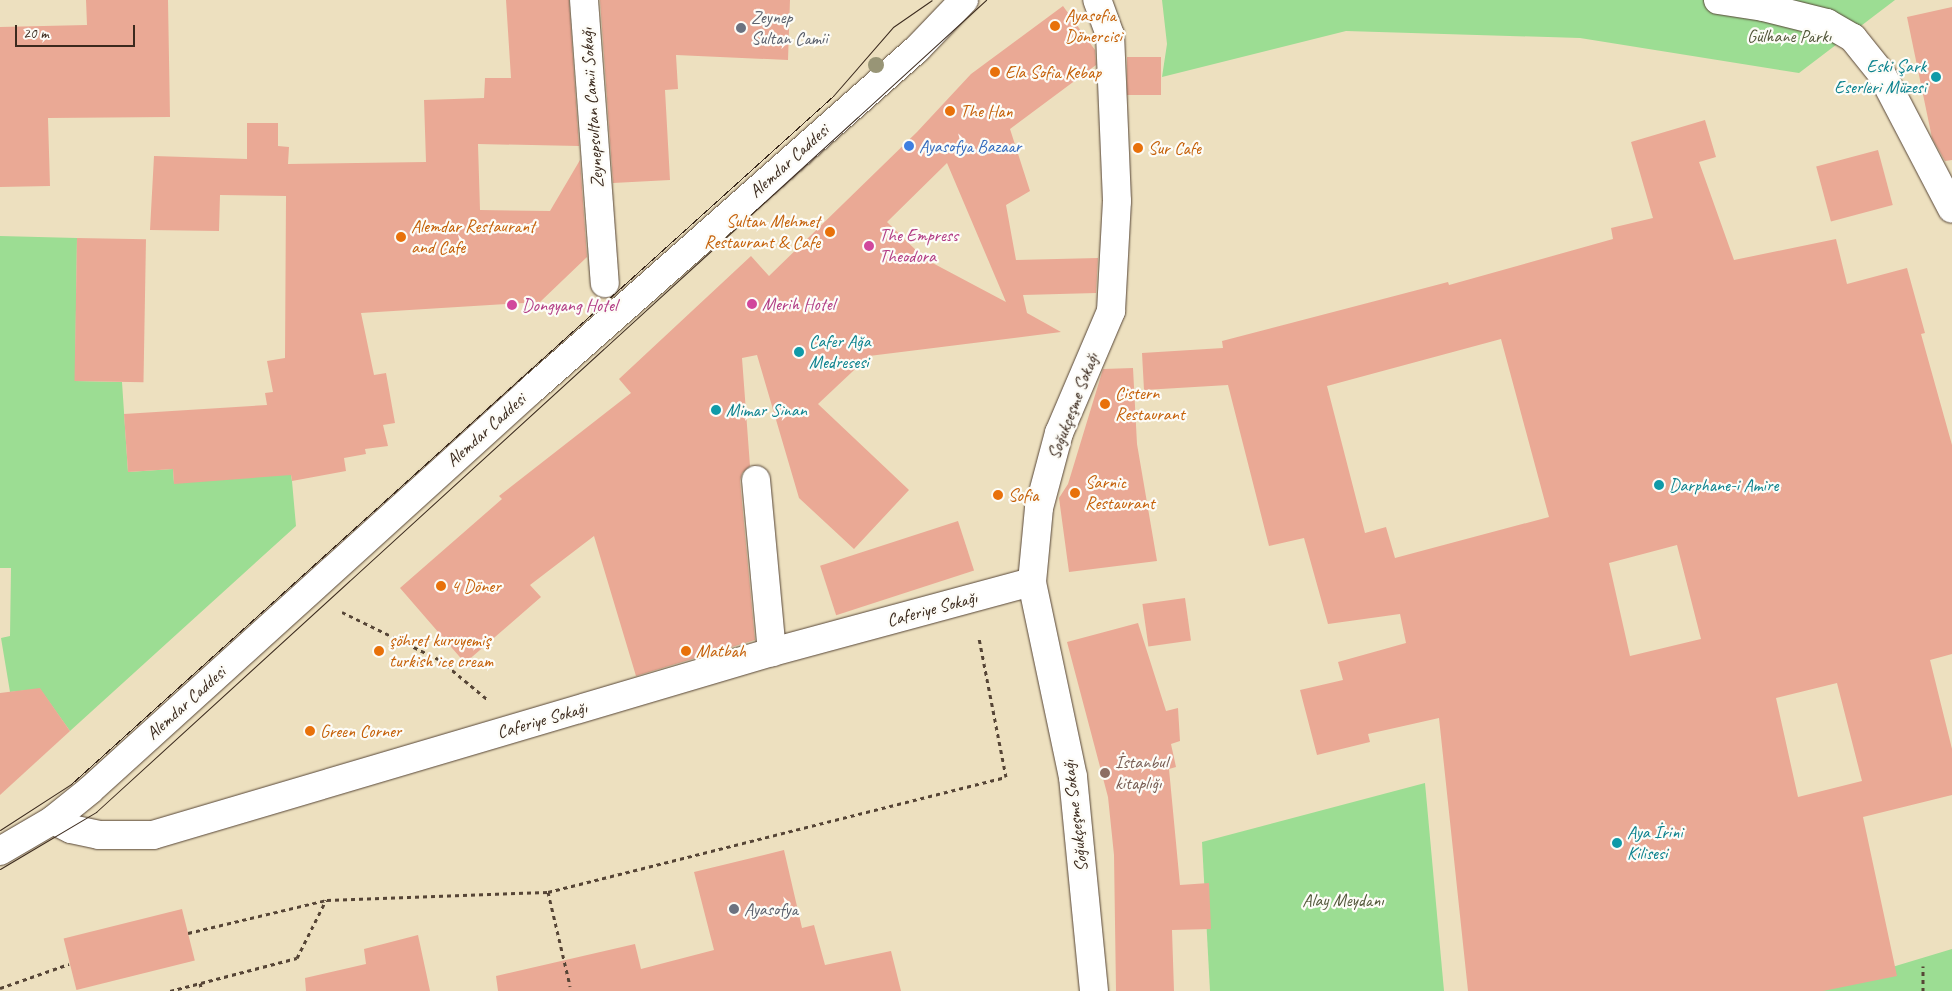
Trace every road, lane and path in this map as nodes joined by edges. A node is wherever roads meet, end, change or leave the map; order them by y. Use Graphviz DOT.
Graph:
graph roads {
  1 [pos="584,0"];
  2 [pos="964,0"];
  3 [pos="1097,0"];
  4 [pos="1718,0"];
  5 [pos="1952,209"];
  6 [pos="605,283"];
  7 [pos="756,480"];
  8 [pos="1032,582"];
  9 [pos="342,612"];
  10 [pos="979,638"];
  11 [pos="772,652"];
  12 [pos="513,729"];
  13 [pos="53,820"];
  14 [pos="0,851"];
  15 [pos="548,892"];
  16 [pos="327,900"];
  17 [pos="188,933"];
  18 [pos="70,964"];
  19 [pos="1923,966"];
  20 [pos="200,983"];
  21 [pos="570,986"];
  22 [pos="0,988"];
  23 [pos="170,991"];
  24 [pos="202,991"];
  25 [pos="1094,991"];
  26 [pos="1923,991"];
  1 -- 6 [label="street, Zeynepsultan Camii Sokağı"];
  2 -- 13 [label="street, Alemdar Caddesi"];
  3 -- 8 [label="street, Soğukçeşme Sokağı"];
  4 -- 5 [label="street"];
  7 -- 11 [label="street"];
  8 -- 11 [label="street, Caferiye Sokağı"];
  8 -- 25 [label="street, Soğukçeşme Sokağı"];
  9 -- 12 [label="path"];
  10 -- 15 [label="path"];
  11 -- 12 [label="street, Caferiye Sokağı"];
  12 -- 13 [label="street, Caferiye Sokağı"];
  13 -- 14 [label="street, Alemdar Caddesi"];
  15 -- 16 [label="path"];
  15 -- 21 [label="path"];
  16 -- 17 [label="path"];
  16 -- 20 [label="path"];
  18 -- 22 [label="path"];
  19 -- 26 [label="path"];
  20 -- 23 [label="path"];
  20 -- 24 [label="path"];
}
